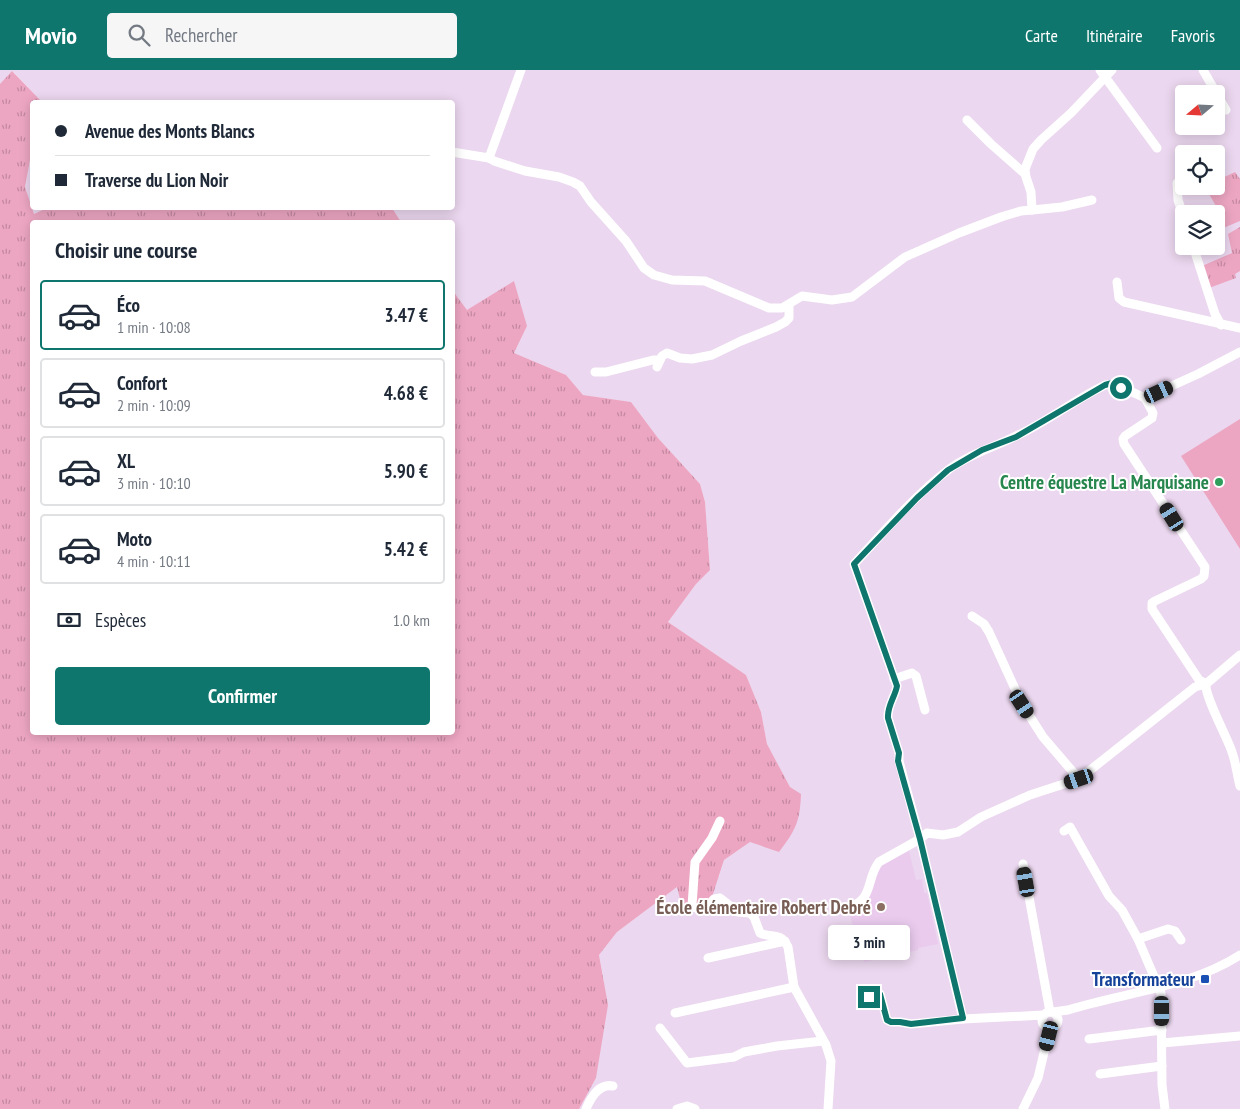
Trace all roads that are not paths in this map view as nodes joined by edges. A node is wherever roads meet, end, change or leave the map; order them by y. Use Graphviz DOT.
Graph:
graph roads {
  1 [pos="521,70"];
  2 [pos="1203,70"];
  3 [pos="1106,72"];
  4 [pos="1226,110"];
  5 [pos="967,120"];
  6 [pos="1157,148"];
  7 [pos="455,152"];
  8 [pos="489,158"];
  9 [pos="1025,174"];
  10 [pos="1092,200"];
  11 [pos="1032,210"];
  12 [pos="1196,255"];
  13 [pos="1117,282"];
  14 [pos="789,305"];
  15 [pos="1221,325"];
  16 [pos="1240,328"];
  17 [pos="1240,352"];
  18 [pos="595,372"];
  19 [pos="1145,398"];
  20 [pos="972,616"];
  21 [pos="1240,655"];
  22 [pos="894,679"];
  23 [pos="1206,684"];
  24 [pos="925,710"];
  25 [pos="1079,779"];
  26 [pos="1240,786"];
  27 [pos="720,821"];
  28 [pos="1064,831"];
  29 [pos="920,839"];
  30 [pos="1023,864"];
  31 [pos="848,907"];
  32 [pos="1138,939"];
  33 [pos="1181,940"];
  34 [pos="785,941"];
  35 [pos="1240,955"];
  36 [pos="708,958"];
  37 [pos="794,987"];
  38 [pos="1160,987"];
  39 [pos="869,997"];
  40 [pos="675,1012"];
  41 [pos="1048,1017"];
  42 [pos="963,1018"];
  43 [pos="660,1028"];
  44 [pos="1162,1030"];
  45 [pos="1240,1036"];
  46 [pos="1089,1039"];
  47 [pos="823,1041"];
  48 [pos="1162,1043"];
  49 [pos="1162,1066"];
  50 [pos="1100,1074"];
  51 [pos="613,1086"];
  52 [pos="691,1107"];
  53 [pos="586,1109"];
  54 [pos="677,1109"];
  55 [pos="828,1109"];
  56 [pos="1023,1109"];
  57 [pos="1165,1109"];
  1 -- 8 [label="street"];
  2 -- 4 [label="street"];
  3 -- 6 [label="street"];
  3 -- 9 [label="street"];
  5 -- 9 [label="street"];
  7 -- 8 [label="street"];
  8 -- 14 [label="street"];
  9 -- 11 [label="street"];
  10 -- 11 [label="street"];
  11 -- 14 [label="street"];
  12 -- 15 [label="street"];
  13 -- 15 [label="street"];
  14 -- 18 [label="street"];
  15 -- 16 [label="street"];
  17 -- 19 [label="street"];
  19 -- 22 [label="street"];
  19 -- 23 [label="street"];
  20 -- 25 [label="street"];
  21 -- 23 [label="street"];
  22 -- 24 [label="street"];
  22 -- 29 [label="street"];
  23 -- 25 [label="street"];
  23 -- 26 [label="street"];
  25 -- 29 [label="street"];
  27 -- 34 [label="street"];
  28 -- 32 [label="street"];
  29 -- 31 [label="street"];
  29 -- 42 [label="street"];
  30 -- 41 [label="street"];
  32 -- 33 [label="street"];
  32 -- 38 [label="street"];
  34 -- 36 [label="street"];
  34 -- 37 [label="street"];
  35 -- 38 [label="street"];
  37 -- 40 [label="street"];
  37 -- 47 [label="street"];
  38 -- 41 [label="street"];
  38 -- 44 [label="street"];
  39 -- 42 [label="street"];
  41 -- 42 [label="street"];
  41 -- 56 [label="street"];
  43 -- 47 [label="street"];
  44 -- 46 [label="street"];
  44 -- 48 [label="street"];
  45 -- 48 [label="street"];
  47 -- 55 [label="street"];
  48 -- 49 [label="street"];
  49 -- 50 [label="street"];
  49 -- 57 [label="street"];
  51 -- 53 [label="street"];
  52 -- 54 [label="street"];
}
